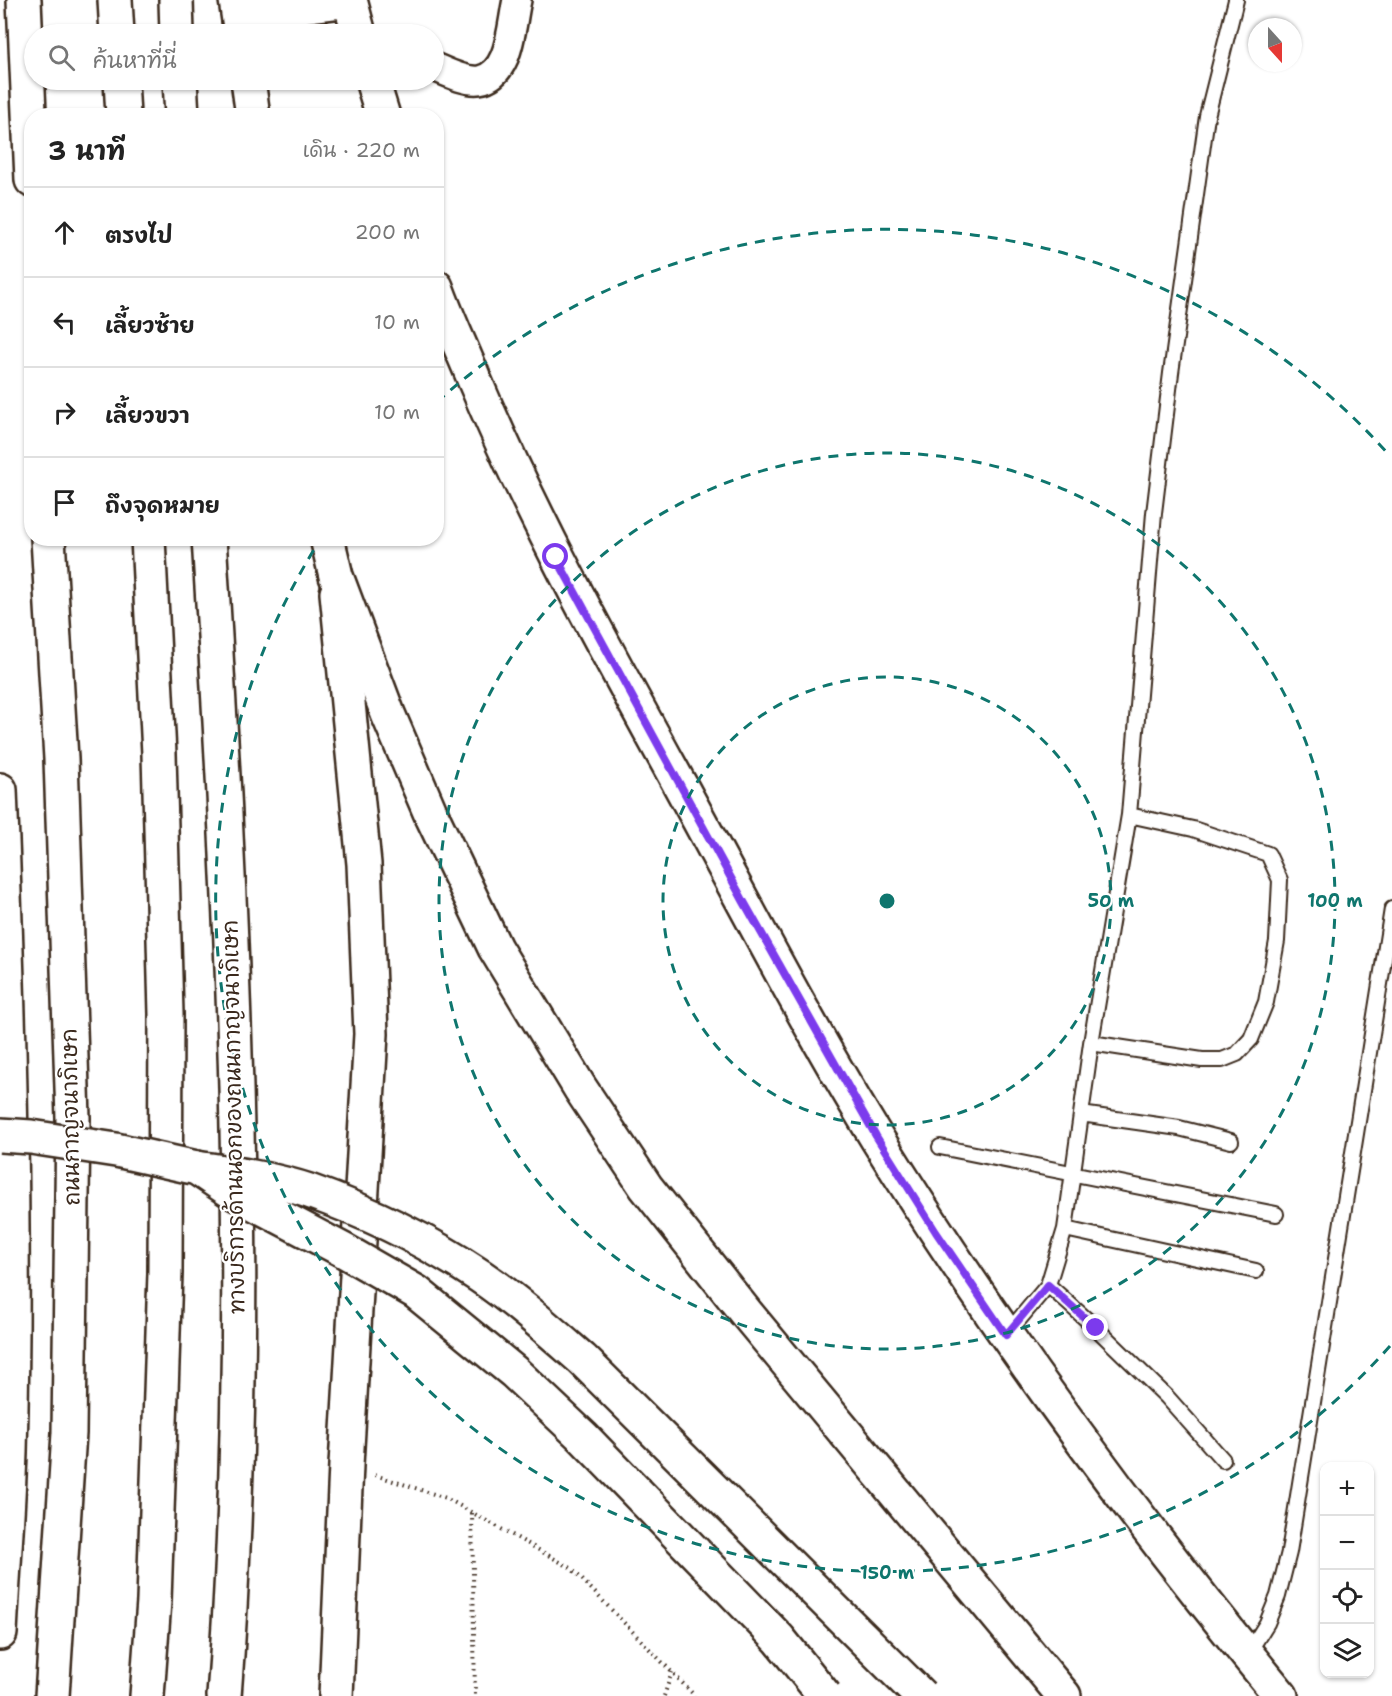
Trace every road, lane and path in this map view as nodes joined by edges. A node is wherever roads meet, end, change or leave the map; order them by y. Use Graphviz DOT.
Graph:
graph roads {
  1 [pos="24,0"];
  2 [pos="115,0"];
  3 [pos="176,0"];
  4 [pos="350,0"];
  5 [pos="517,0"];
  6 [pos="1236,0"];
  7 [pos="239,16"];
  8 [pos="25,24"];
  9 [pos="116,24"];
  10 [pos="177,24"];
  11 [pos="356,24"];
  12 [pos="444,70"];
  13 [pos="28,90"];
  14 [pos="121,90"];
  15 [pos="181,90"];
  16 [pos="249,90"];
  17 [pos="375,90"];
  18 [pos="29,108"];
  19 [pos="122,108"];
  20 [pos="182,108"];
  21 [pos="252,108"];
  22 [pos="381,108"];
  23 [pos="444,306"];
  24 [pos="48,546"];
  25 [pos="148,546"];
  26 [pos="209,546"];
  27 [pos="329,546"];
  28 [pos="336,576"];
  29 [pos="0,790"];
  30 [pos="1129,815"];
  31 [pos="1392,909"];
  32 [pos="1091,1043"];
  33 [pos="1081,1114"];
  34 [pos="0,1136"];
  35 [pos="1231,1141"];
  36 [pos="940,1147"];
  37 [pos="197,1167"];
  38 [pos="1073,1173"];
  39 [pos="1276,1214"];
  40 [pos="1065,1229"];
  41 [pos="1256,1271"];
  42 [pos="1048,1285"];
  43 [pos="1006,1335"];
  44 [pos="1223,1460"];
  45 [pos="346,1466"];
  46 [pos="472,1512"];
  47 [pos="0,1633"];
  48 [pos="1247,1655"];
  49 [pos="672,1672"];
  50 [pos="52,1696"];
  51 [pos="147,1696"];
  52 [pos="224,1696"];
  53 [pos="336,1696"];
  54 [pos="475,1696"];
  55 [pos="664,1696"];
  56 [pos="695,1696"];
  57 [pos="825,1696"];
  58 [pos="921,1696"];
  59 [pos="1064,1696"];
  60 [pos="1281,1696"];
  1 -- 8 [label="main road"];
  2 -- 9 [label="main road"];
  3 -- 10 [label="main road"];
  4 -- 7 [label="main road"];
  4 -- 11 [label="main road"];
  5 -- 12 [label="street"];
  6 -- 30 [label="lane"];
  13 -- 18 [label="main road"];
  14 -- 19 [label="main road"];
  15 -- 20 [label="main road"];
  16 -- 21 [label="main road"];
  17 -- 22 [label="main road"];
  23 -- 43 [label="main road"];
  24 -- 50 [label="main road, ถนนกาญจนาภิเษก"];
  25 -- 51 [label="main road"];
  26 -- 52 [label="main road, ทางบริการด้านนอกของถนนกาญจนาภิเษก, bridge"];
  27 -- 28 [label="main road"];
  28 -- 45 [label="main road"];
  28 -- 59 [label="main road"];
  29 -- 47 [label="main road"];
  30 -- 32 [label="lane"];
  30 -- 32 [label="lane"];
  31 -- 48 [label="lane"];
  32 -- 33 [label="lane"];
  33 -- 35 [label="lane"];
  33 -- 38 [label="lane"];
  34 -- 37 [label="main road, bridge"];
  36 -- 38 [label="lane"];
  37 -- 57 [label="main road, bridge"];
  37 -- 58 [label="main road, bridge"];
  38 -- 39 [label="lane"];
  38 -- 40 [label="lane"];
  40 -- 41 [label="lane"];
  40 -- 42 [label="lane"];
  42 -- 43 [label="lane"];
  42 -- 44 [label="lane"];
  43 -- 48 [label="main road"];
  45 -- 46 [label="path"];
  45 -- 53 [label="main road"];
  46 -- 49 [label="path"];
  46 -- 54 [label="path"];
  48 -- 60 [label="main road"];
  49 -- 55 [label="path"];
  49 -- 56 [label="path"];
}
